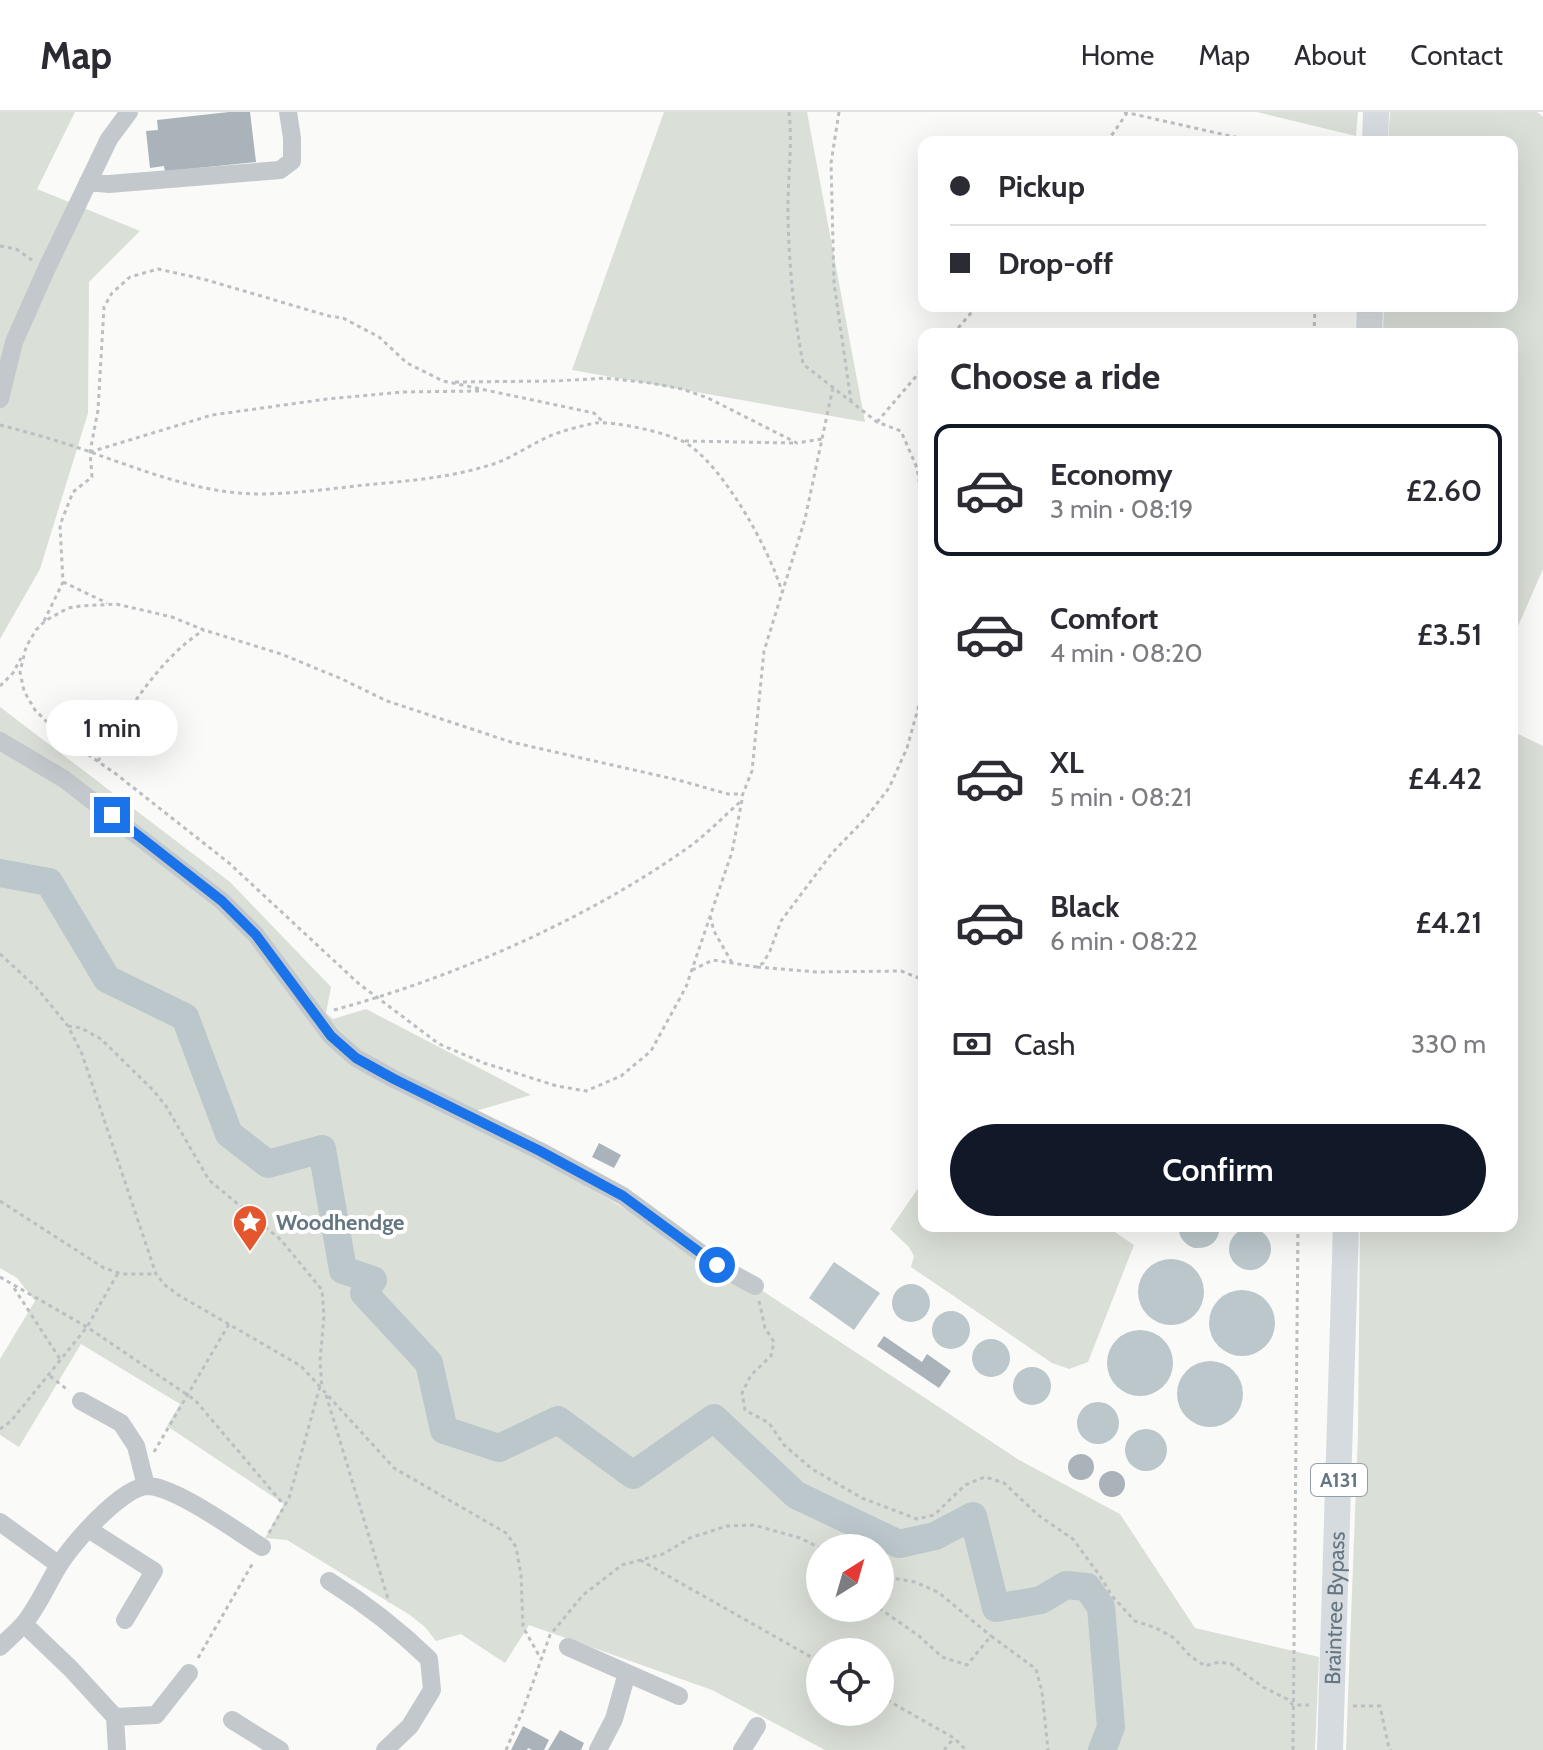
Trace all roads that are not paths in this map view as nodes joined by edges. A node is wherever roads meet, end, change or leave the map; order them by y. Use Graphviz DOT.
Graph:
graph roads {
  1 [pos="129,112"];
  2 [pos="288,112"];
  3 [pos="1376,112"];
  4 [pos="1375,136"];
  5 [pos="88,182"];
  6 [pos="0,399"];
  7 [pos="0,741"];
  8 [pos="1346,1232"];
  9 [pos="755,1286"];
  10 [pos="81,1401"];
  11 [pos="145,1478"];
  12 [pos="0,1522"];
  13 [pos="88,1529"];
  14 [pos="262,1547"];
  15 [pos="59,1565"];
  16 [pos="329,1581"];
  17 [pos="125,1620"];
  18 [pos="24,1624"];
  19 [pos="0,1647"];
  20 [pos="568,1647"];
  21 [pos="189,1673"];
  22 [pos="627,1673"];
  23 [pos="679,1696"];
  24 [pos="115,1717"];
  25 [pos="232,1720"];
  26 [pos="757,1726"];
  27 [pos="1331,1742"];
  28 [pos="117,1750"];
  29 [pos="280,1750"];
  30 [pos="385,1750"];
  31 [pos="598,1750"];
  32 [pos="742,1750"];
  1 -- 5 [label="street"];
  2 -- 5 [label="street"];
  3 -- 4 [label="highway"];
  5 -- 6 [label="street"];
  7 -- 9 [label="street"];
  8 -- 27 [label="highway, Braintree Bypass / A131"];
  10 -- 11 [label="street"];
  11 -- 13 [label="street"];
  11 -- 14 [label="street"];
  12 -- 15 [label="street"];
  13 -- 15 [label="street"];
  13 -- 17 [label="street"];
  15 -- 18 [label="street"];
  16 -- 30 [label="street"];
  18 -- 19 [label="street"];
  18 -- 24 [label="street"];
  20 -- 22 [label="street"];
  21 -- 24 [label="street"];
  22 -- 23 [label="street"];
  22 -- 31 [label="street"];
  24 -- 28 [label="street"];
  25 -- 29 [label="street"];
  26 -- 32 [label="street"];
}
